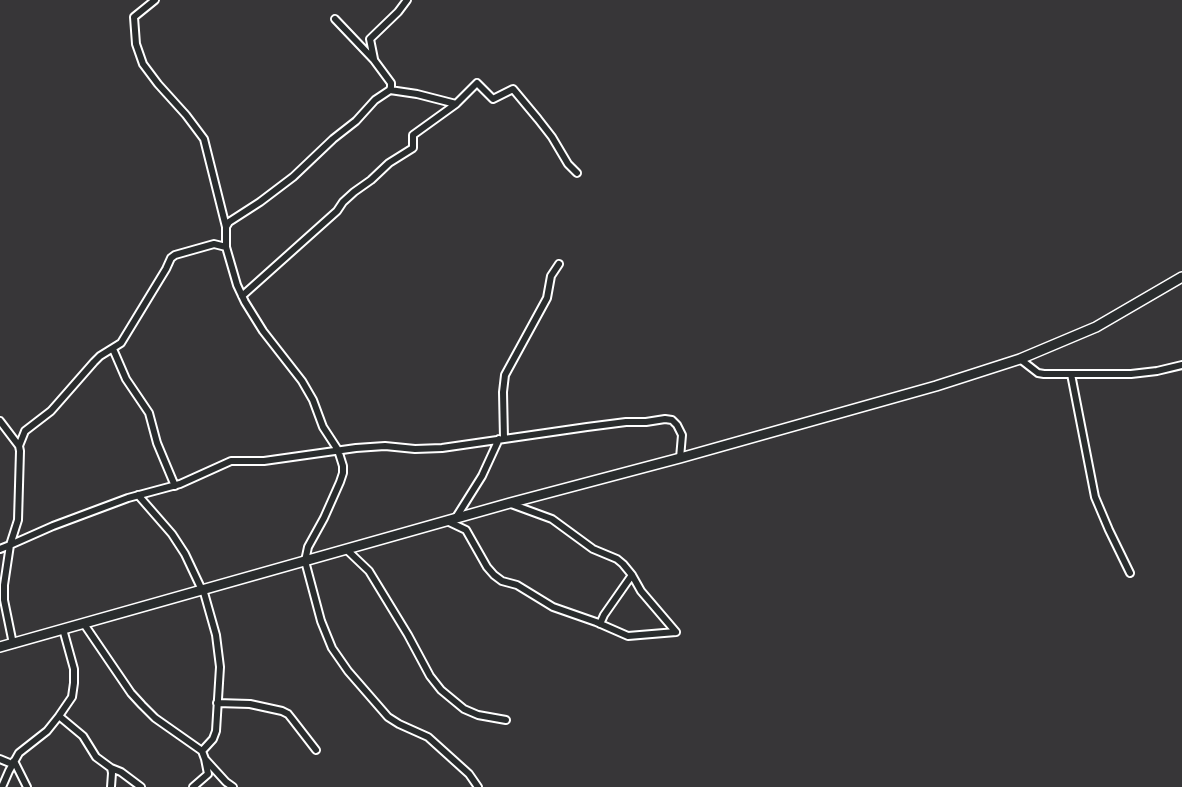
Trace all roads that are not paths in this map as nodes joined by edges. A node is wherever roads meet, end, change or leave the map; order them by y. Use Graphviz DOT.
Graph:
graph roads {
  1 [pos="155,0"];
  2 [pos="407,0"];
  3 [pos="334,19"];
  4 [pos="374,60"];
  5 [pos="390,90"];
  6 [pos="456,104"];
  7 [pos="577,173"];
  8 [pos="226,227"];
  9 [pos="226,247"];
  10 [pos="559,264"];
  11 [pos="1182,277"];
  12 [pos="242,296"];
  13 [pos="113,349"];
  14 [pos="1020,359"];
  15 [pos="1182,365"];
  16 [pos="1071,374"];
  17 [pos="0,421"];
  18 [pos="502,439"];
  19 [pos="18,446"];
  20 [pos="338,450"];
  21 [pos="680,458"];
  22 [pos="175,486"];
  23 [pos="138,495"];
  24 [pos="510,503"];
  25 [pos="451,520"];
  26 [pos="10,545"];
  27 [pos="0,548"];
  28 [pos="347,550"];
  29 [pos="305,561"];
  30 [pos="1130,573"];
  31 [pos="632,575"];
  32 [pos="202,590"];
  33 [pos="84,624"];
  34 [pos="600,624"];
  35 [pos="63,629"];
  36 [pos="13,644"];
  37 [pos="0,647"];
  38 [pos="217,703"];
  39 [pos="60,716"];
  40 [pos="506,720"];
  41 [pos="316,750"];
  42 [pos="202,751"];
  43 [pos="205,758"];
  44 [pos="0,759"];
  45 [pos="13,763"];
  46 [pos="111,768"];
  47 [pos="2,787"];
  48 [pos="27,787"];
  49 [pos="111,787"];
  50 [pos="141,787"];
  51 [pos="193,787"];
  52 [pos="233,787"];
  53 [pos="478,787"];
  1 -- 8 [label="street"];
  2 -- 4 [label="street"];
  3 -- 4 [label="street"];
  4 -- 5 [label="street"];
  5 -- 6 [label="street"];
  5 -- 8 [label="street"];
  6 -- 7 [label="street"];
  6 -- 12 [label="street"];
  8 -- 9 [label="street"];
  9 -- 12 [label="street"];
  9 -- 13 [label="street"];
  10 -- 18 [label="street"];
  11 -- 14 [label="main road"];
  12 -- 20 [label="street"];
  13 -- 19 [label="street"];
  13 -- 22 [label="street"];
  14 -- 16 [label="street"];
  14 -- 21 [label="main road"];
  15 -- 16 [label="street"];
  16 -- 30 [label="street"];
  17 -- 19 [label="street"];
  18 -- 20 [label="street"];
  18 -- 21 [label="street"];
  18 -- 25 [label="street"];
  19 -- 26 [label="street"];
  20 -- 22 [label="street"];
  20 -- 29 [label="street"];
  21 -- 24 [label="main road"];
  22 -- 23 [label="street"];
  23 -- 26 [label="street"];
  23 -- 32 [label="street"];
  24 -- 25 [label="main road"];
  24 -- 31 [label="street"];
  25 -- 28 [label="main road"];
  25 -- 34 [label="street"];
  26 -- 27 [label="street"];
  26 -- 36 [label="street"];
  28 -- 29 [label="main road"];
  28 -- 40 [label="street"];
  29 -- 32 [label="main road"];
  29 -- 53 [label="street"];
  31 -- 34 [label="street"];
  31 -- 34 [label="street"];
  32 -- 33 [label="main road"];
  32 -- 38 [label="street"];
  33 -- 35 [label="main road"];
  33 -- 42 [label="street"];
  35 -- 36 [label="main road"];
  35 -- 39 [label="street"];
  36 -- 37 [label="main road"];
  38 -- 41 [label="street"];
  38 -- 42 [label="street"];
  39 -- 45 [label="street"];
  39 -- 46 [label="street"];
  42 -- 43 [label="street"];
  43 -- 51 [label="street"];
  43 -- 52 [label="street"];
  44 -- 45 [label="street"];
  45 -- 47 [label="street"];
  45 -- 48 [label="street"];
  46 -- 49 [label="street"];
  46 -- 50 [label="street"];
}
